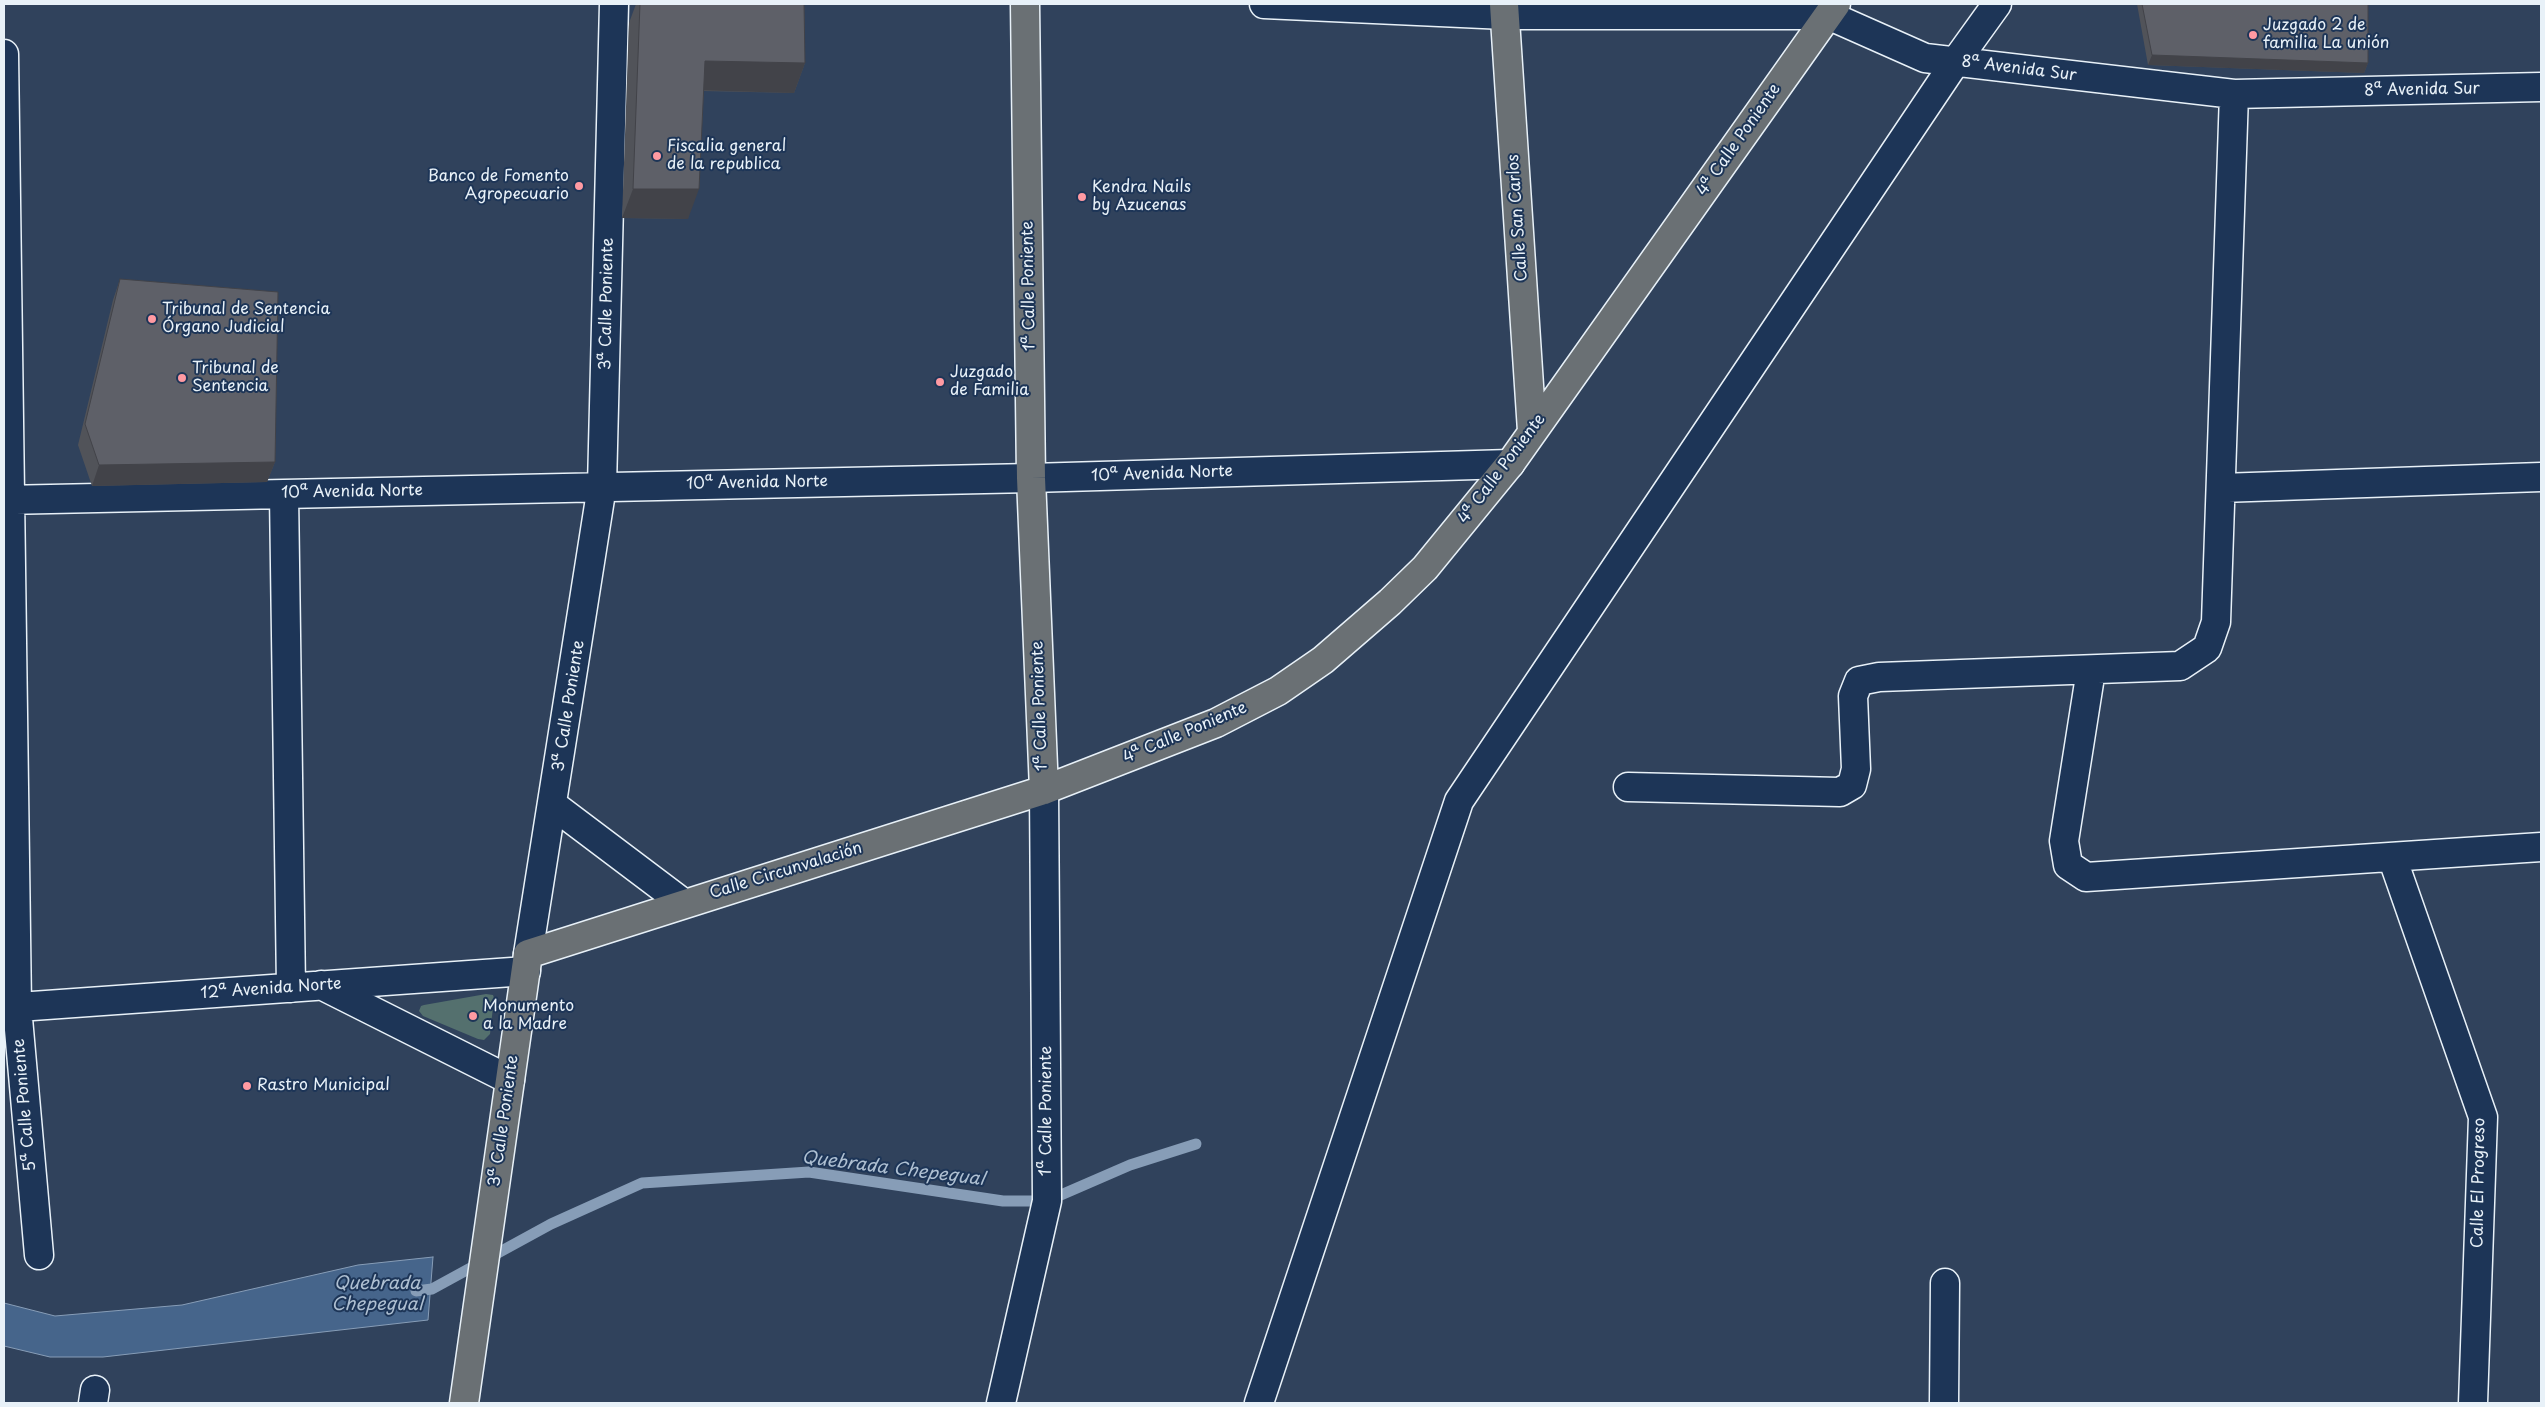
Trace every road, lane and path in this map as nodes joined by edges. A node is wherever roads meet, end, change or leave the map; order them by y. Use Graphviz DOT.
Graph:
graph roads {
  1 [pos="614,4"];
  2 [pos="1025,4"];
  3 [pos="1264,4"];
  4 [pos="1997,4"];
  5 [pos="1831,7"];
  6 [pos="1505,9"];
  7 [pos="4,54"];
  8 [pos="1956,61"];
  9 [pos="2541,87"];
  10 [pos="2234,94"];
  11 [pos="1532,431"];
  12 [pos="1510,464"];
  13 [pos="2541,476"];
  14 [pos="1031,478"];
  15 [pos="602,486"];
  16 [pos="2220,488"];
  17 [pos="284,494"];
  18 [pos="8,500"];
  19 [pos="2091,670"];
  20 [pos="1628,787"];
  21 [pos="1044,790"];
  22 [pos="553,805"];
  23 [pos="2541,847"];
  24 [pos="2392,857"];
  25 [pos="683,904"];
  26 [pos="527,963"];
  27 [pos="321,986"];
  28 [pos="291,988"];
  29 [pos="10,1007"];
  30 [pos="510,1080"];
  31 [pos="38,1255"];
  32 [pos="1945,1283"];
  33 [pos="464,1403"];
  34 [pos="1001,1403"];
  35 [pos="1259,1403"];
  36 [pos="1944,1403"];
  37 [pos="2474,1403"];
  1 -- 15 [label="street, 3ª Calle Poniente"];
  2 -- 14 [label="main road, 1ª Calle Poniente"];
  3 -- 6 [label="street, 8ª Avenida Sur"];
  4 -- 8 [label="street"];
  5 -- 6 [label="street, 8ª Avenida Sur"];
  5 -- 8 [label="street, 8ª Avenida Sur"];
  5 -- 11 [label="main road, 4ª Calle Poniente"];
  6 -- 11 [label="main road, Calle San Carlos"];
  7 -- 18 [label="street, 5ª Calle Poniente"];
  8 -- 10 [label="street, 8ª Avenida Sur"];
  8 -- 35 [label="street"];
  9 -- 10 [label="street, 8ª Avenida Sur"];
  10 -- 16 [label="street"];
  11 -- 12 [label="main road, 4ª Calle Poniente"];
  12 -- 14 [label="street, 10ª Avenida Norte"];
  12 -- 21 [label="main road, 4ª Calle Poniente"];
  13 -- 16 [label="street"];
  14 -- 15 [label="street, 10ª Avenida Norte"];
  14 -- 21 [label="main road, 1ª Calle Poniente"];
  15 -- 17 [label="street, 10ª Avenida Norte"];
  15 -- 22 [label="street, 3ª Calle Poniente"];
  16 -- 19 [label="street"];
  17 -- 18 [label="street, 10ª Avenida Norte"];
  17 -- 28 [label="street"];
  18 -- 29 [label="street, 5ª Calle Poniente"];
  19 -- 20 [label="street"];
  19 -- 24 [label="street"];
  21 -- 25 [label="main road, Calle Circunvalación"];
  21 -- 34 [label="street, 1ª Calle Poniente"];
  22 -- 25 [label="street"];
  22 -- 26 [label="street, 3ª Calle Poniente"];
  23 -- 24 [label="street"];
  24 -- 37 [label="street, Calle El Progreso"];
  25 -- 26 [label="main road, Calle Circunvalación"];
  26 -- 27 [label="street, 12ª Avenida Norte"];
  26 -- 30 [label="main road, 3ª Calle Poniente"];
  27 -- 28 [label="street, 12ª Avenida Norte"];
  27 -- 30 [label="street"];
  28 -- 29 [label="street, 12ª Avenida Norte"];
  29 -- 31 [label="street, 5ª Calle Poniente"];
  30 -- 33 [label="main road, 3ª Calle Poniente"];
  32 -- 36 [label="street"];
}
